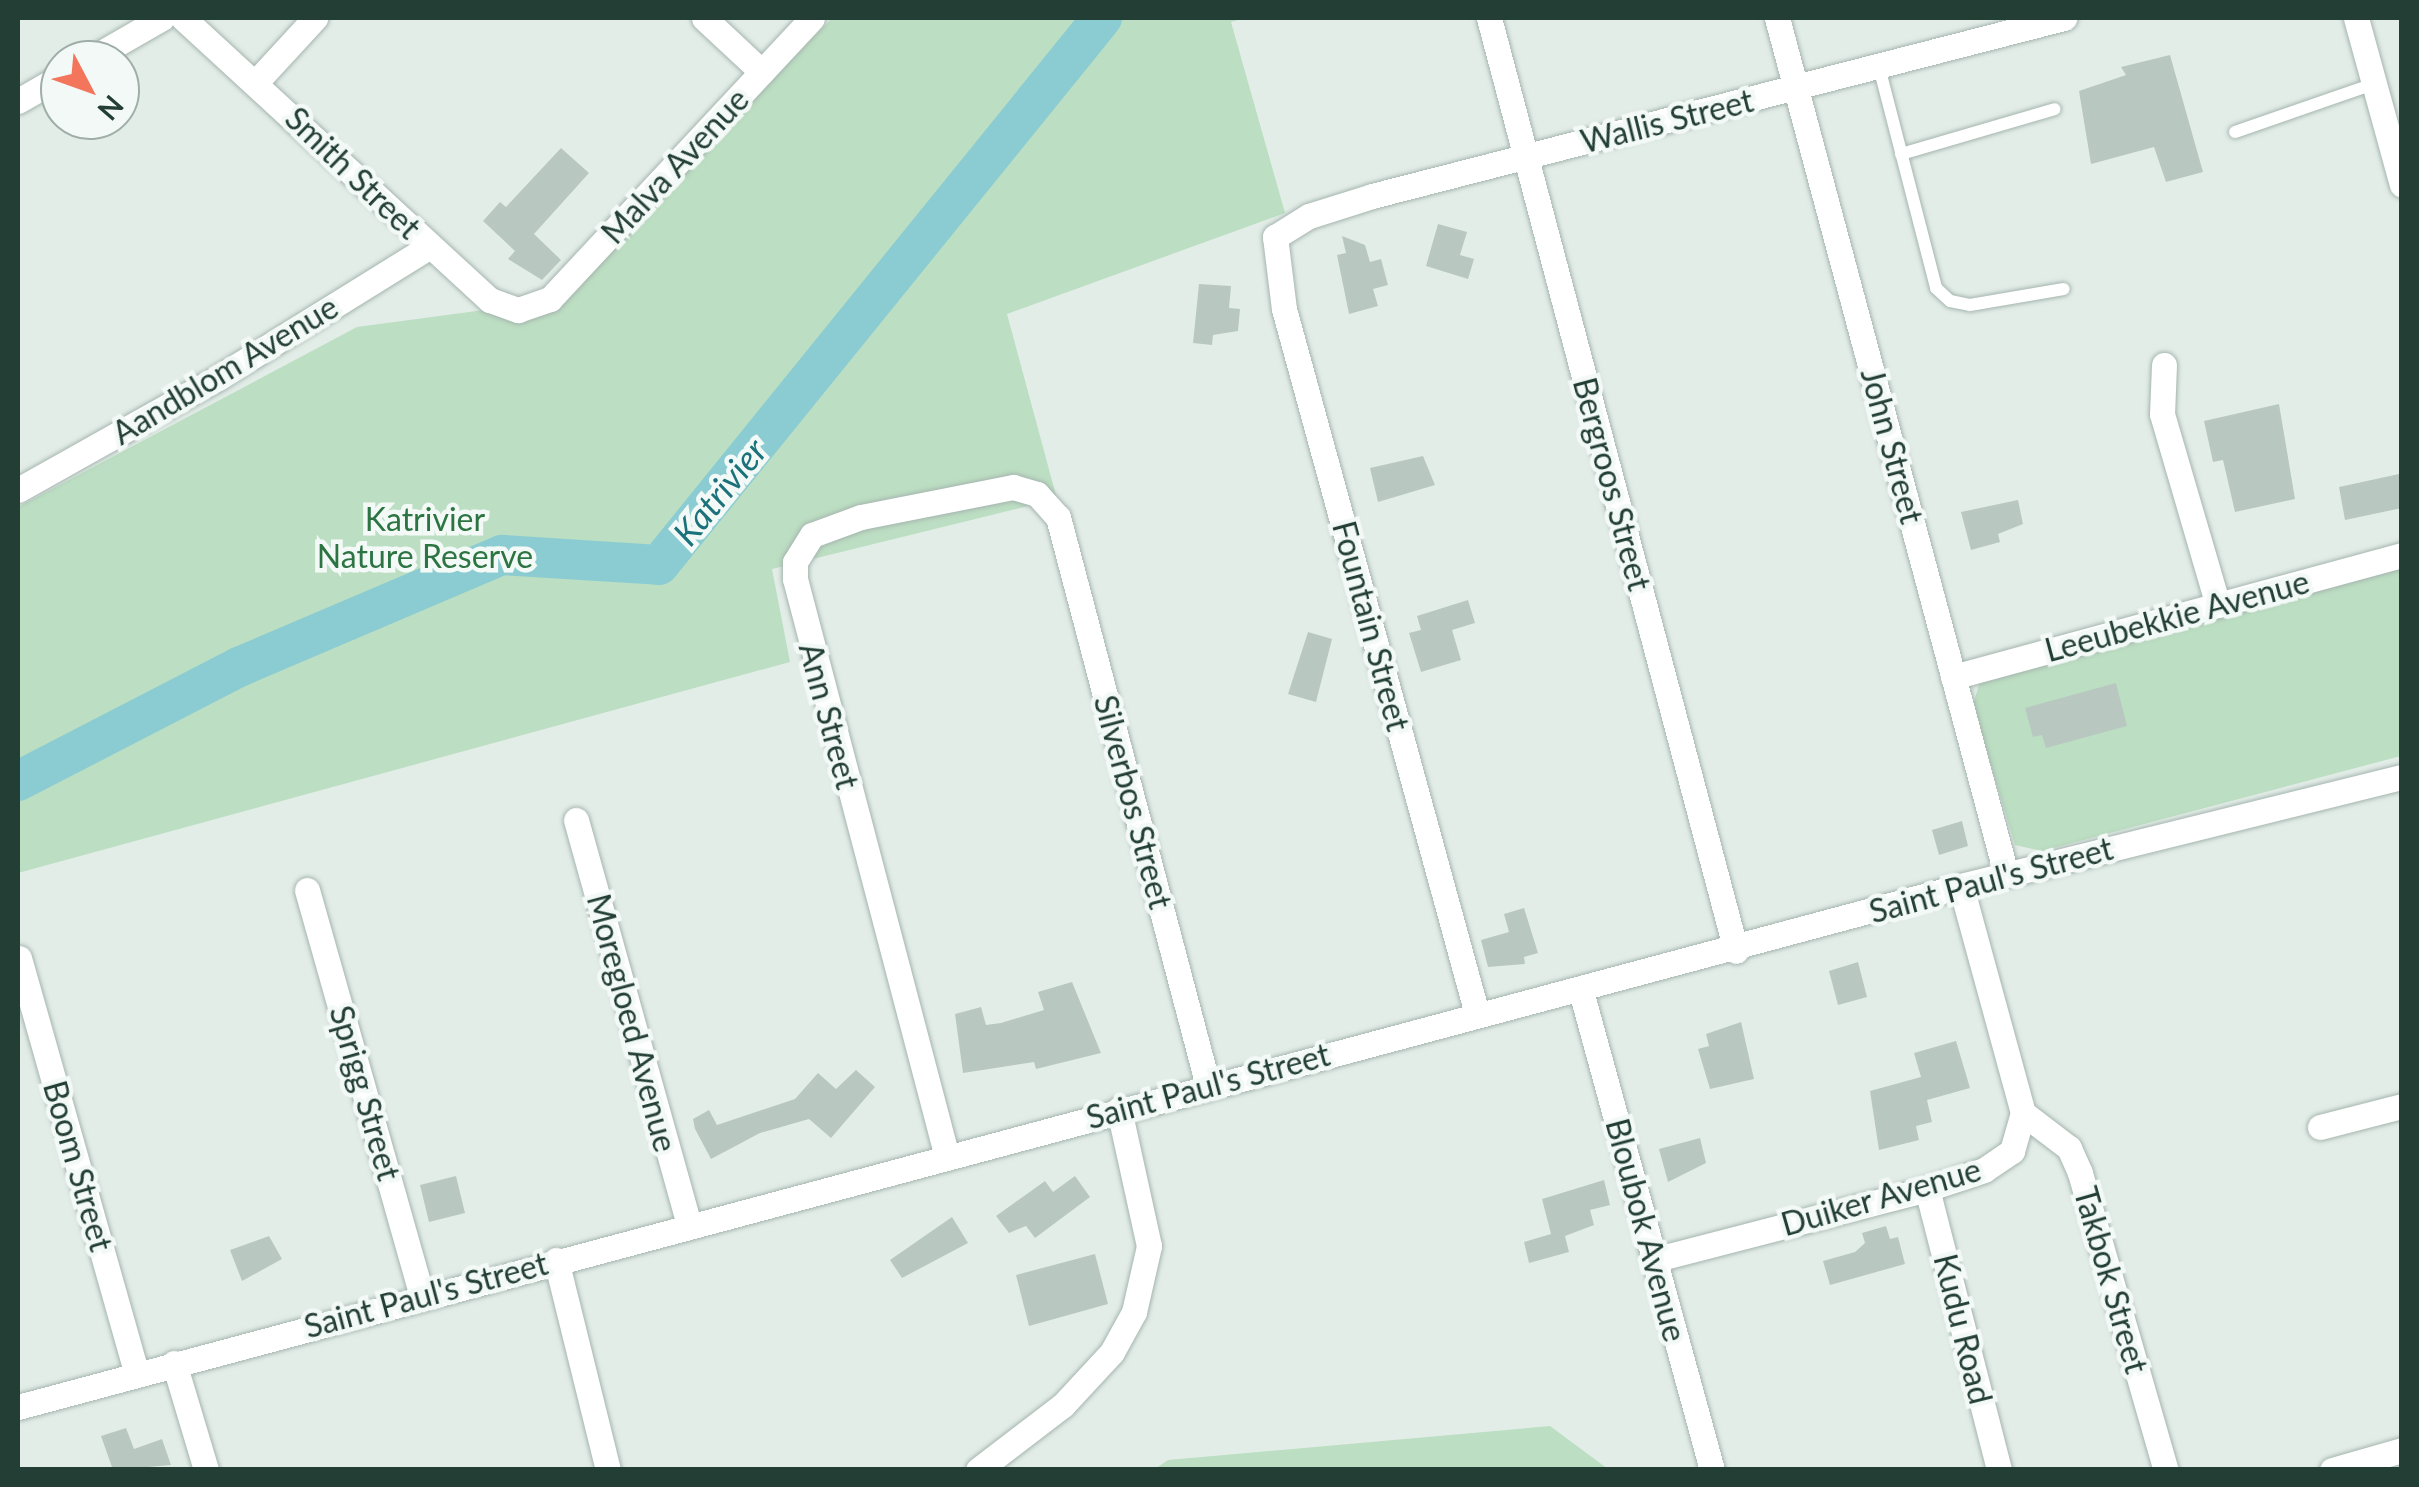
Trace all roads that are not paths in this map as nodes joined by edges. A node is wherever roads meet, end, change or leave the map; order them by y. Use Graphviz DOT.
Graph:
graph roads {
  1 [pos="162,18"];
  2 [pos="183,18"];
  3 [pos="314,18"];
  4 [pos="704,18"];
  5 [pos="812,18"];
  6 [pos="1489,18"];
  7 [pos="1777,18"];
  8 [pos="2064,18"];
  9 [pos="2356,18"];
  10 [pos="124,40"];
  11 [pos="1878,67"];
  12 [pos="762,72"];
  13 [pos="256,81"];
  14 [pos="2374,84"];
  15 [pos="40,88"];
  16 [pos="1796,88"];
  17 [pos="18,101"];
  18 [pos="2055,108"];
  19 [pos="2236,132"];
  20 [pos="1901,154"];
  21 [pos="1524,157"];
  22 [pos="2402,184"];
  23 [pos="1275,237"];
  24 [pos="430,246"];
  25 [pos="2064,289"];
  26 [pos="532,309"];
  27 [pos="2164,365"];
  28 [pos="18,490"];
  29 [pos="1058,518"];
  30 [pos="2402,555"];
  31 [pos="2218,605"];
  32 [pos="1953,677"];
  33 [pos="2402,777"];
  34 [pos="576,820"];
  35 [pos="2006,874"];
  36 [pos="1961,886"];
  37 [pos="308,890"];
  38 [pos="1736,951"];
  39 [pos="19,958"];
  40 [pos="1581,991"];
  41 [pos="1477,1014"];
  42 [pos="1208,1086"];
  43 [pos="2402,1106"];
  44 [pos="1118,1108"];
  45 [pos="2023,1113"];
  46 [pos="2320,1127"];
  47 [pos="947,1157"];
  48 [pos="1927,1189"];
  49 [pos="689,1226"];
  50 [pos="556,1260"];
  51 [pos="1654,1260"];
  52 [pos="422,1296"];
  53 [pos="174,1363"];
  54 [pos="137,1374"];
  55 [pos="18,1407"];
  56 [pos="2402,1450"];
  57 [pos="206,1470"];
  58 [pos="608,1470"];
  59 [pos="978,1470"];
  60 [pos="1712,1470"];
  61 [pos="1999,1470"];
  62 [pos="2166,1470"];
  63 [pos="2332,1470"];
  1 -- 10 [label="street"];
  2 -- 13 [label="street, Smith Street"];
  3 -- 13 [label="street"];
  4 -- 12 [label="street"];
  5 -- 12 [label="street, Malva Avenue"];
  6 -- 21 [label="street, Bergroos Street"];
  7 -- 16 [label="street, John Street"];
  8 -- 11 [label="street, Wallis Street"];
  9 -- 14 [label="street"];
  11 -- 16 [label="street, Wallis Street"];
  11 -- 20 [label="lane"];
  12 -- 26 [label="street, Malva Avenue"];
  13 -- 24 [label="street, Smith Street"];
  14 -- 19 [label="lane"];
  14 -- 22 [label="street"];
  15 -- 17 [label="street"];
  16 -- 21 [label="street, Wallis Street"];
  16 -- 32 [label="street, John Street"];
  18 -- 20 [label="lane"];
  20 -- 25 [label="lane"];
  21 -- 23 [label="street, Wallis Street"];
  21 -- 38 [label="street, Bergroos Street"];
  23 -- 41 [label="street, Fountain Street"];
  24 -- 26 [label="street, Smith Street"];
  24 -- 28 [label="street, Aandblom Avenue"];
  27 -- 31 [label="street"];
  29 -- 42 [label="street, Silverbos Street"];
  29 -- 47 [label="street, Ann Street"];
  30 -- 31 [label="street, Leeubekkie Avenue"];
  31 -- 32 [label="street, Leeubekkie Avenue"];
  32 -- 35 [label="street, John Street"];
  33 -- 35 [label="street, Saint Paul's Street"];
  34 -- 49 [label="street, Moregloed Avenue"];
  35 -- 36 [label="street, Saint Paul's Street"];
  36 -- 38 [label="street, Saint Paul's Street"];
  36 -- 45 [label="street"];
  37 -- 52 [label="street, Sprigg Street"];
  38 -- 40 [label="street, Saint Paul's Street"];
  39 -- 54 [label="street, Boom Street"];
  40 -- 41 [label="street, Saint Paul's Street"];
  40 -- 51 [label="street, Bloubok Avenue"];
  41 -- 42 [label="street, Saint Paul's Street"];
  42 -- 44 [label="street, Saint Paul's Street"];
  43 -- 46 [label="street"];
  44 -- 47 [label="street, Saint Paul's Street"];
  44 -- 59 [label="street"];
  45 -- 48 [label="street, Duiker Avenue"];
  45 -- 62 [label="street, Takbok Street"];
  47 -- 49 [label="street, Saint Paul's Street"];
  48 -- 51 [label="street, Duiker Avenue"];
  48 -- 61 [label="street, Kudu Road"];
  49 -- 50 [label="street, Saint Paul's Street"];
  50 -- 52 [label="street, Saint Paul's Street"];
  50 -- 58 [label="street"];
  51 -- 60 [label="street, Bloubok Avenue"];
  52 -- 53 [label="street, Saint Paul's Street"];
  53 -- 54 [label="street, Saint Paul's Street"];
  53 -- 57 [label="street"];
  54 -- 55 [label="street, Saint Paul's Street"];
  56 -- 63 [label="street"];
}
